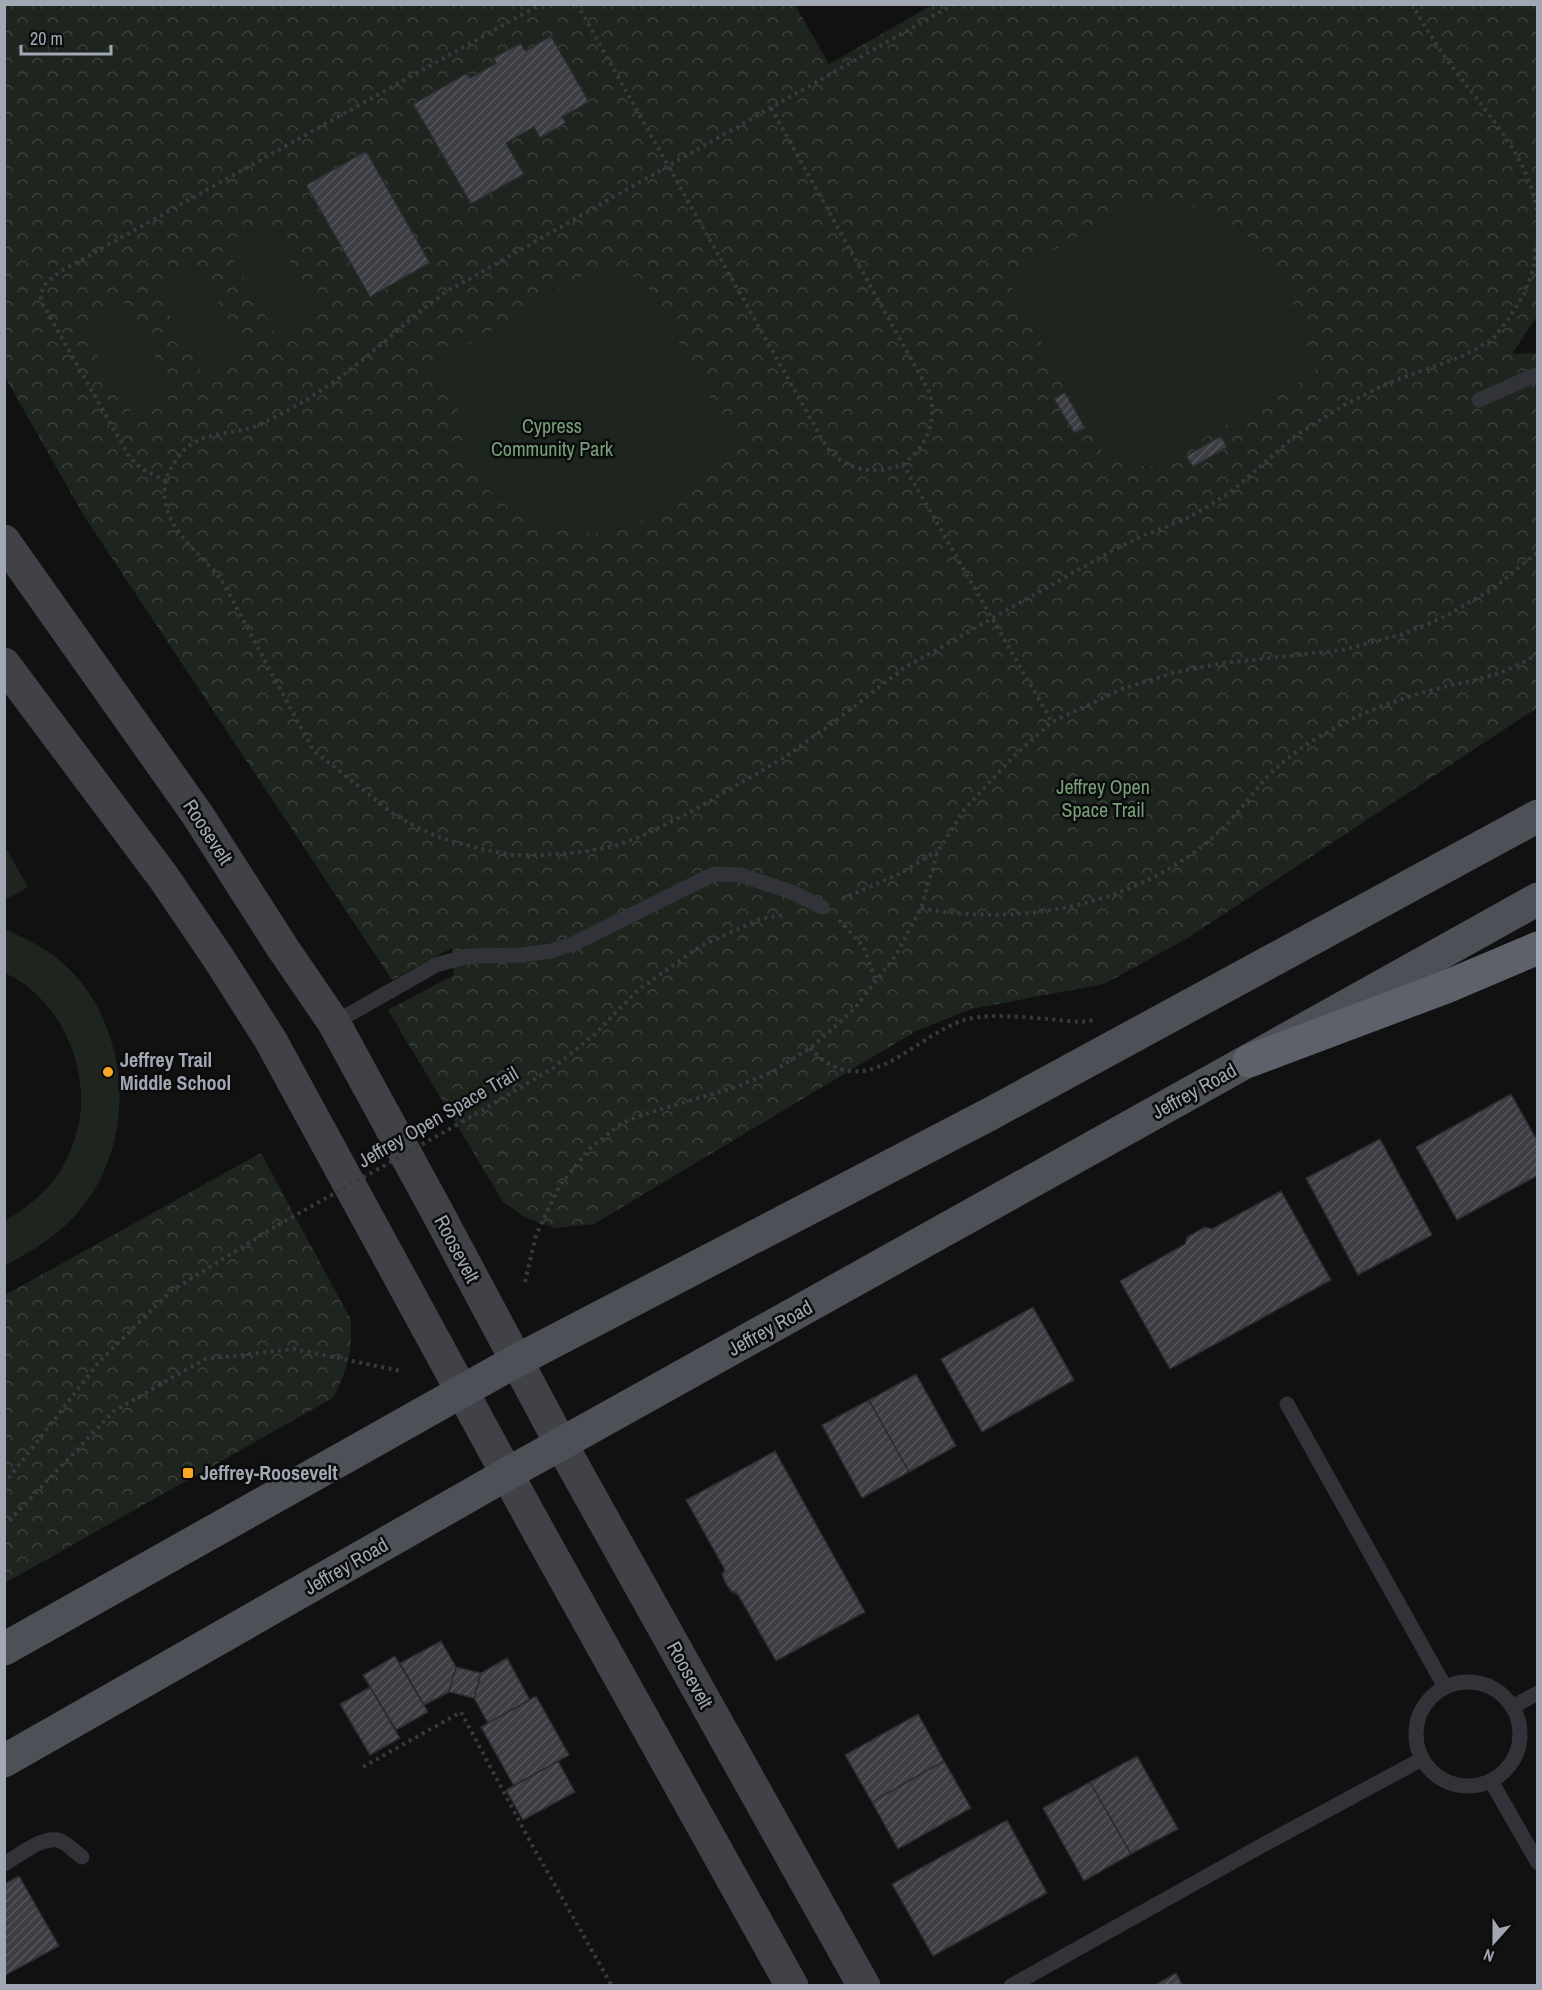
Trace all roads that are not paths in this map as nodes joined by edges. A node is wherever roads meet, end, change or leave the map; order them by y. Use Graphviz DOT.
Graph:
graph roads {
  1 [pos="1538,374"];
  2 [pos="1479,400"];
  3 [pos="4,541"];
  4 [pos="4,664"];
  5 [pos="1538,816"];
  6 [pos="1538,899"];
  7 [pos="822,907"];
  8 [pos="1538,948"];
  9 [pos="334,1023"];
  10 [pos="1249,1061"];
  11 [pos="516,1360"];
  12 [pos="462,1391"];
  13 [pos="1287,1404"];
  14 [pos="561,1444"];
  15 [pos="507,1474"];
  16 [pos="4,1649"];
  17 [pos="1445,1687"];
  18 [pos="1538,1693"];
  19 [pos="1512,1707"];
  20 [pos="1422,1759"];
  21 [pos="4,1761"];
  22 [pos="1491,1781"];
  23 [pos="82,1857"];
  24 [pos="1538,1863"];
  25 [pos="4,1864"];
  26 [pos="792,1986"];
  27 [pos="864,1986"];
  28 [pos="1011,1986"];
  1 -- 2 [label="lane"];
  3 -- 9 [label="street, Roosevelt"];
  4 -- 12 [label="street"];
  5 -- 11 [label="main road"];
  6 -- 10 [label="main road, Jeffrey Road"];
  7 -- 9 [label="lane"];
  8 -- 10 [label="highway"];
  9 -- 11 [label="street, Roosevelt"];
  10 -- 14 [label="main road, Jeffrey Road"];
  11 -- 12 [label="main road"];
  11 -- 14 [label="street, Roosevelt"];
  12 -- 15 [label="street"];
  12 -- 16 [label="main road"];
  13 -- 17 [label="lane"];
  14 -- 15 [label="main road, Jeffrey Road"];
  14 -- 27 [label="street, Roosevelt"];
  15 -- 21 [label="main road, Jeffrey Road"];
  15 -- 26 [label="street"];
  17 -- 19 [label="lane"];
  17 -- 20 [label="lane"];
  18 -- 19 [label="lane"];
  19 -- 22 [label="lane"];
  20 -- 22 [label="lane"];
  20 -- 28 [label="lane"];
  22 -- 24 [label="lane"];
  23 -- 25 [label="lane"];
}
